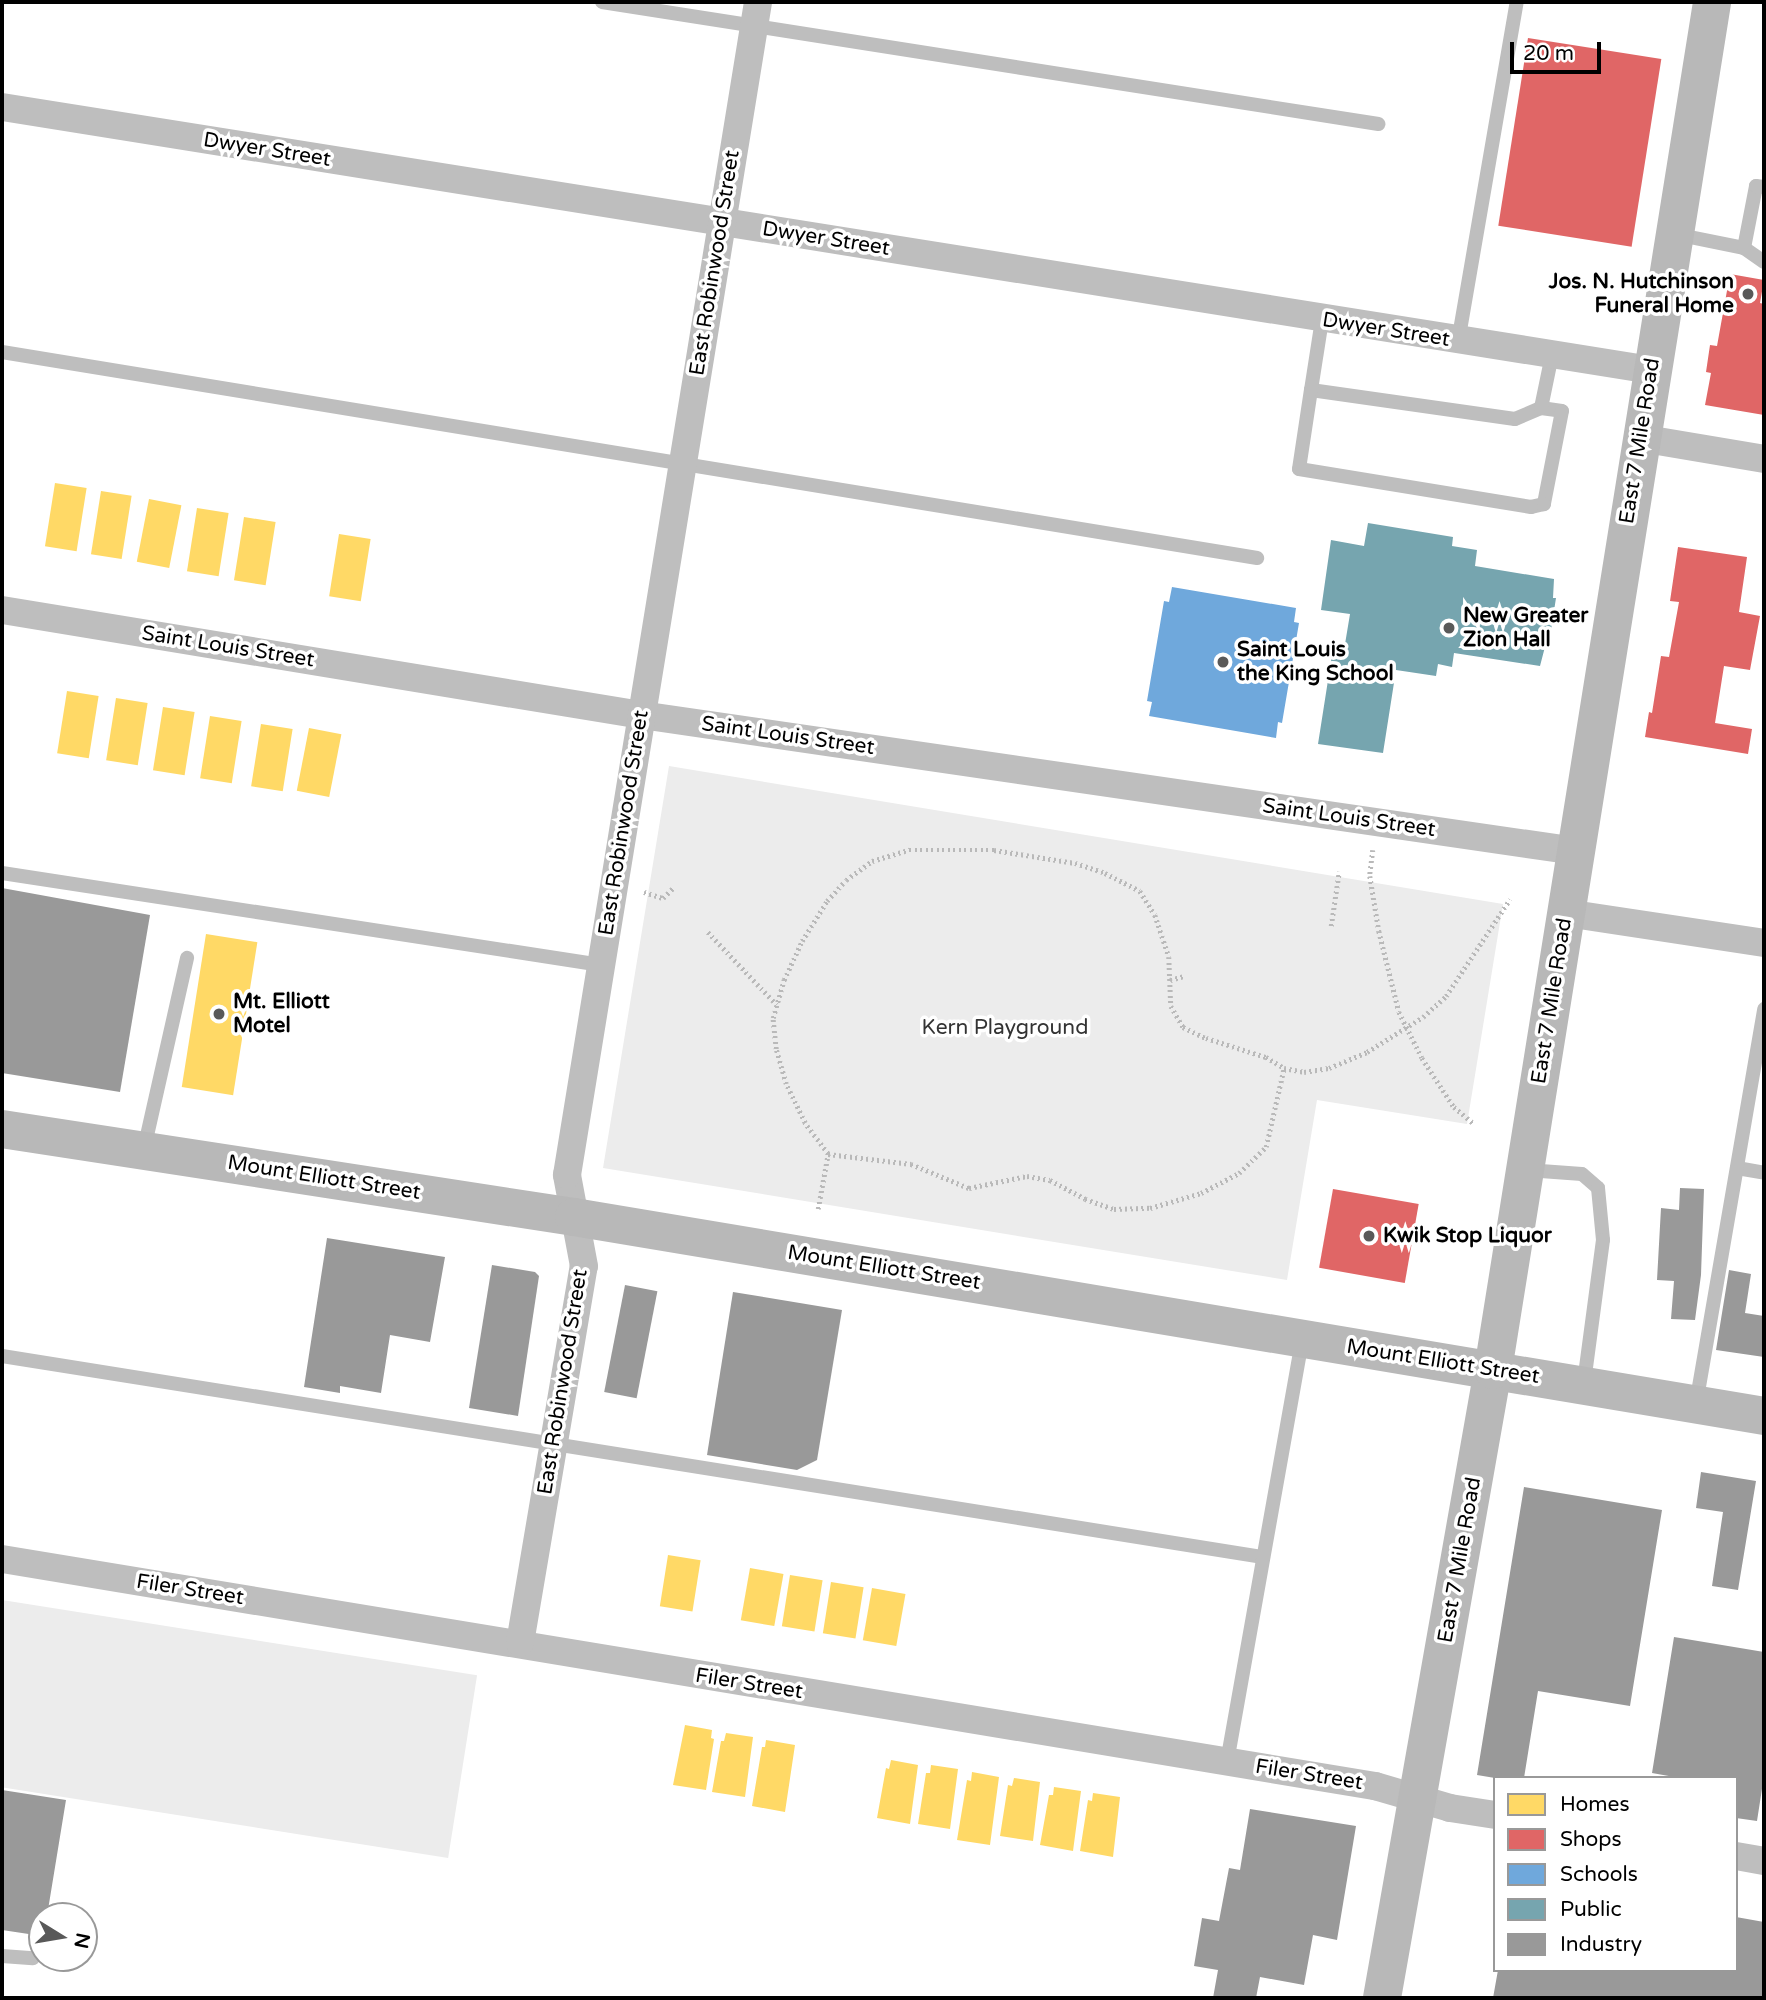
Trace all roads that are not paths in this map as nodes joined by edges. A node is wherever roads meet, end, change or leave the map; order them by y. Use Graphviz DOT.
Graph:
graph roads {
  1 [pos="602,2"];
  2 [pos="1517,2"];
  3 [pos="1712,2"];
  4 [pos="756,14"];
  5 [pos="2,107"];
  6 [pos="1378,124"];
  7 [pos="1764,187"];
  8 [pos="722,222"];
  9 [pos="1674,234"];
  10 [pos="1744,248"];
  11 [pos="1764,262"];
  12 [pos="1322,320"];
  13 [pos="1458,342"];
  14 [pos="2,352"];
  15 [pos="1552,355"];
  16 [pos="1651,370"];
  17 [pos="1311,390"];
  18 [pos="1541,408"];
  19 [pos="1640,438"];
  20 [pos="1764,459"];
  21 [pos="682,464"];
  22 [pos="1257,558"];
  23 [pos="2,610"];
  24 [pos="641,715"];
  25 [pos="1575,850"];
  26 [pos="2,873"];
  27 [pos="1566,913"];
  28 [pos="1764,943"];
  29 [pos="187,958"];
  30 [pos="601,965"];
  31 [pos="1764,1009"];
  32 [pos="2,1129"];
  33 [pos="144,1150"];
  34 [pos="1737,1168"];
  35 [pos="1525,1170"];
  36 [pos="1764,1173"];
  37 [pos="574,1217"];
  38 [pos="1302,1338"];
  39 [pos="2,1356"];
  40 [pos="1493,1370"];
  41 [pos="1584,1386"];
  42 [pos="1696,1404"];
  43 [pos="1764,1416"];
  44 [pos="553,1446"];
  45 [pos="1263,1557"];
  46 [pos="2,1559"];
  47 [pos="520,1643"];
  48 [pos="1227,1762"];
  49 [pos="1419,1796"];
  50 [pos="1493,1815"];
  51 [pos="1738,1856"];
  52 [pos="1764,1861"];
  53 [pos="2,1956"];
  54 [pos="28,1958"];
  55 [pos="1382,1998"];
  1 -- 4 [label="lane"];
  2 -- 13 [label="lane"];
  3 -- 9 [label="street, East 7 Mile Road"];
  4 -- 6 [label="lane"];
  4 -- 8 [label="street, East Robinwood Street"];
  5 -- 8 [label="street, Dwyer Street"];
  7 -- 10 [label="lane"];
  8 -- 12 [label="street, Dwyer Street"];
  8 -- 21 [label="street, East Robinwood Street"];
  9 -- 10 [label="lane"];
  9 -- 16 [label="street, East 7 Mile Road"];
  10 -- 11 [label="lane"];
  12 -- 13 [label="street, Dwyer Street"];
  12 -- 17 [label="lane"];
  13 -- 15 [label="street, Dwyer Street"];
  14 -- 21 [label="lane"];
  15 -- 16 [label="street, Dwyer Street"];
  15 -- 18 [label="lane"];
  16 -- 19 [label="street, East 7 Mile Road"];
  17 -- 18 [label="lane"];
  17 -- 18 [label="lane"];
  19 -- 20 [label="street"];
  19 -- 25 [label="street, East 7 Mile Road"];
  21 -- 22 [label="lane"];
  21 -- 24 [label="street, East Robinwood Street"];
  23 -- 24 [label="street, Saint Louis Street"];
  24 -- 25 [label="street, Saint Louis Street"];
  24 -- 30 [label="street, East Robinwood Street"];
  25 -- 27 [label="street, East 7 Mile Road"];
  26 -- 30 [label="lane"];
  27 -- 28 [label="street"];
  27 -- 35 [label="street, East 7 Mile Road"];
  29 -- 33 [label="lane"];
  30 -- 37 [label="street, East Robinwood Street"];
  31 -- 34 [label="lane"];
  32 -- 33 [label="street, Mount Elliott Street"];
  33 -- 37 [label="street, Mount Elliott Street"];
  34 -- 36 [label="lane"];
  34 -- 42 [label="lane"];
  35 -- 40 [label="street, East 7 Mile Road"];
  35 -- 41 [label="lane"];
  37 -- 38 [label="street, Mount Elliott Street"];
  37 -- 44 [label="street, East Robinwood Street"];
  38 -- 40 [label="street, Mount Elliott Street"];
  38 -- 45 [label="lane"];
  39 -- 44 [label="lane"];
  40 -- 41 [label="street, Mount Elliott Street"];
  40 -- 49 [label="street, East 7 Mile Road"];
  41 -- 42 [label="street, Mount Elliott Street"];
  42 -- 43 [label="street, Mount Elliott Street"];
  44 -- 45 [label="lane"];
  44 -- 47 [label="street, East Robinwood Street"];
  45 -- 48 [label="lane"];
  46 -- 47 [label="street, Filer Street"];
  47 -- 48 [label="street, Filer Street"];
  48 -- 49 [label="street, Filer Street"];
  49 -- 50 [label="street, Filer Street"];
  49 -- 55 [label="street, East 7 Mile Road"];
  51 -- 52 [label="street"];
  53 -- 54 [label="lane"];
}
